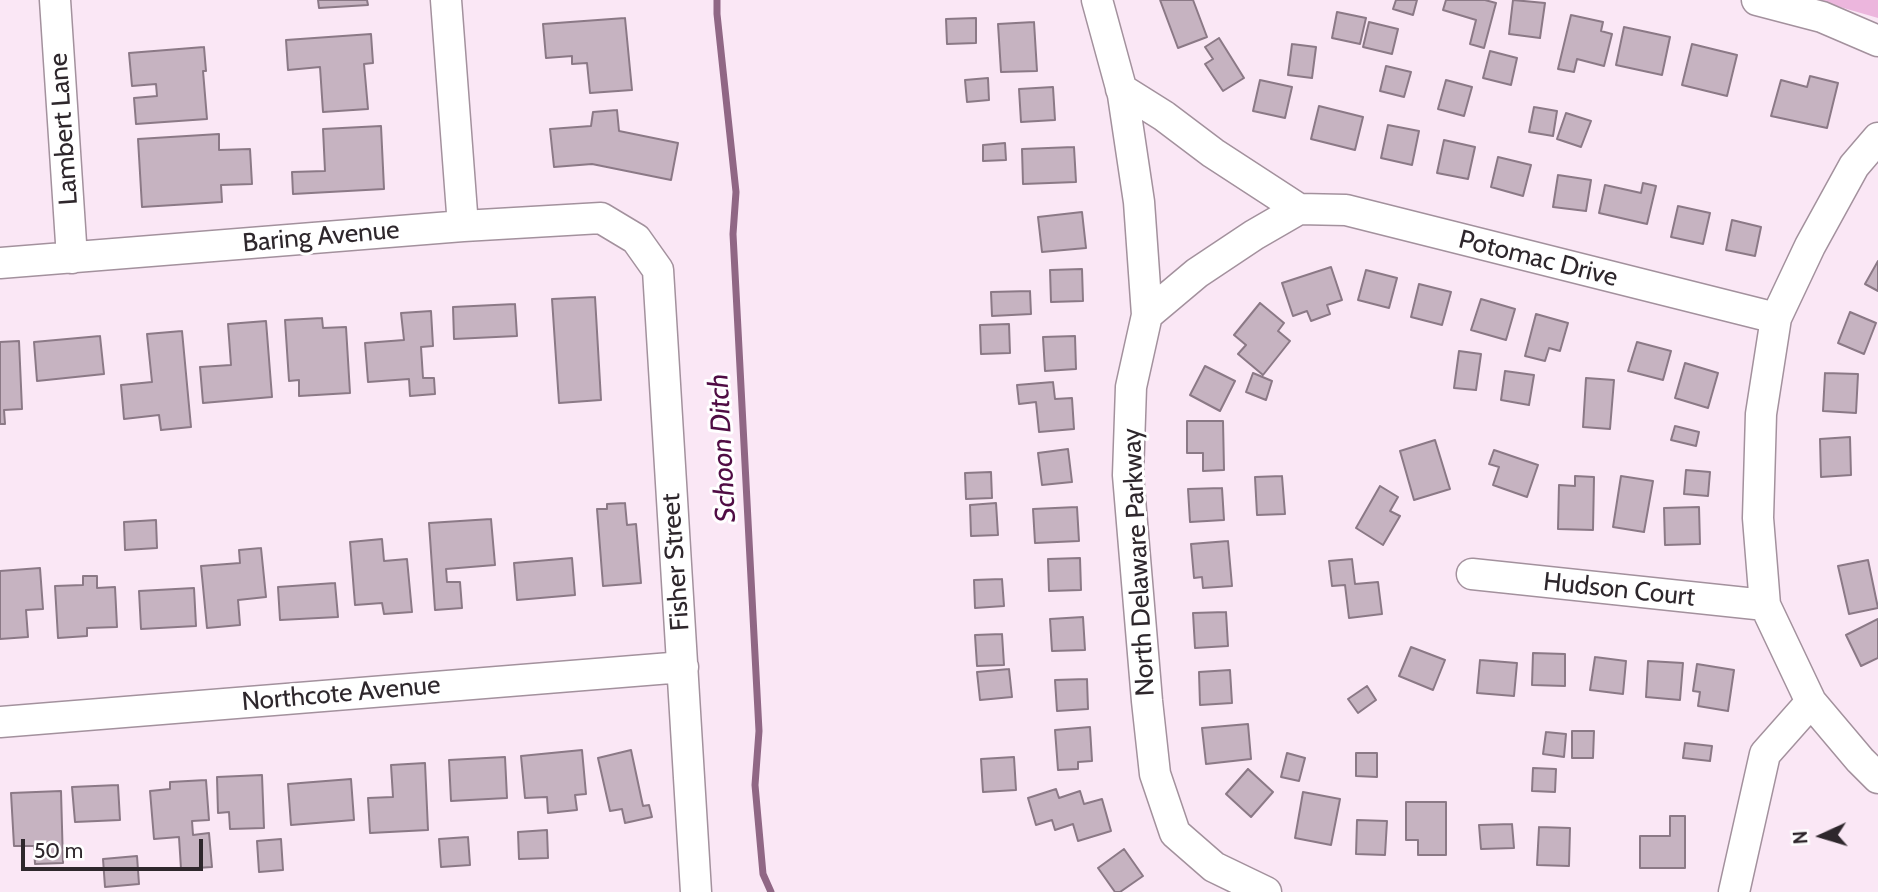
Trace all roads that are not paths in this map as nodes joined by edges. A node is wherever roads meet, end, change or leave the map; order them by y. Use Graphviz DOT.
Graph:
graph roads {
  1 [pos="55,0"];
  2 [pos="446,0"];
  3 [pos="1097,0"];
  4 [pos="1757,0"];
  5 [pos="1878,41"];
  6 [pos="1121,89"];
  7 [pos="1878,138"];
  8 [pos="1299,209"];
  9 [pos="463,226"];
  10 [pos="636,239"];
  11 [pos="72,258"];
  12 [pos="0,263"];
  13 [pos="1147,315"];
  14 [pos="1776,318"];
  15 [pos="1472,575"];
  16 [pos="1765,605"];
  17 [pos="683,667"];
  18 [pos="1811,702"];
  19 [pos="0,722"];
  20 [pos="1878,778"];
  21 [pos="696,892"];
  22 [pos="1266,892"];
  23 [pos="1734,892"];
  1 -- 11 [label="street, Lambert Lane"];
  2 -- 9 [label="street"];
  3 -- 6 [label="street, North Delaware Parkway"];
  4 -- 5 [label="street"];
  6 -- 8 [label="street"];
  6 -- 13 [label="street, North Delaware Parkway"];
  7 -- 14 [label="street"];
  8 -- 13 [label="street"];
  8 -- 14 [label="street, Potomac Drive"];
  9 -- 10 [label="street, Baring Avenue"];
  9 -- 11 [label="street, Baring Avenue"];
  10 -- 17 [label="street, Fisher Street"];
  11 -- 12 [label="street, Baring Avenue"];
  13 -- 22 [label="street, North Delaware Parkway"];
  14 -- 16 [label="street"];
  15 -- 16 [label="street, Hudson Court"];
  16 -- 18 [label="street"];
  17 -- 19 [label="street, Northcote Avenue"];
  17 -- 21 [label="street, Fisher Street"];
  18 -- 20 [label="street"];
  18 -- 23 [label="street"];
}
